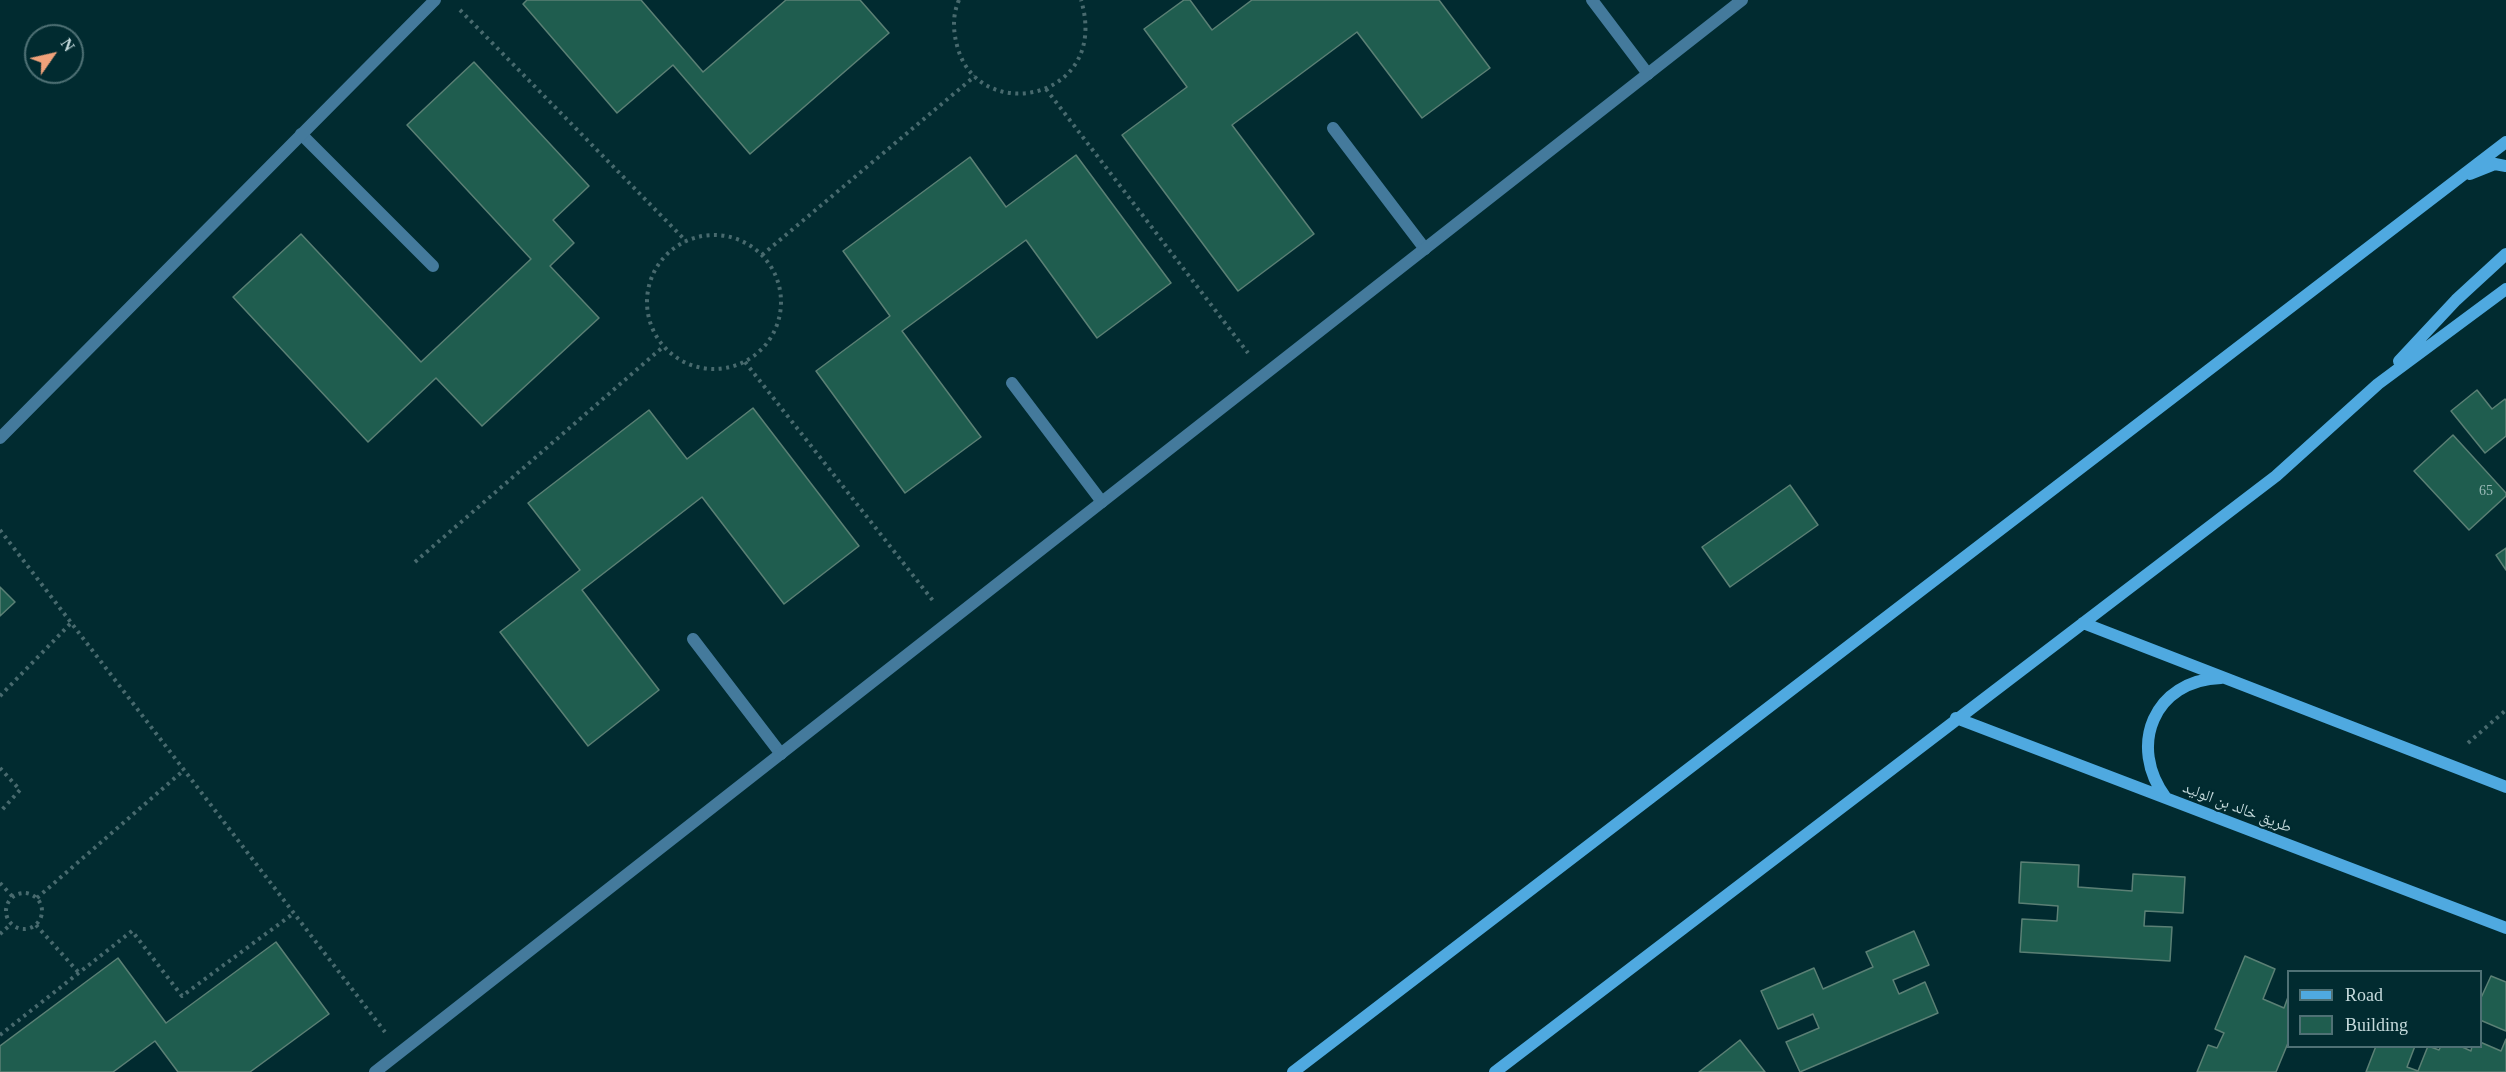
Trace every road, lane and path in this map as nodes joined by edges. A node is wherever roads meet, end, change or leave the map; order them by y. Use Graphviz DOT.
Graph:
graph roads {
  1 [pos="435,0"];
  2 [pos="959,0"];
  3 [pos="1081,0"];
  4 [pos="1592,0"];
  5 [pos="1743,0"];
  6 [pos="459,8"];
  7 [pos="1648,74"];
  8 [pos="975,76"];
  9 [pos="1046,89"];
  10 [pos="1333,128"];
  11 [pos="301,134"];
  12 [pos="2506,142"];
  13 [pos="2506,166"];
  14 [pos="2454,181"];
  15 [pos="686,241"];
  16 [pos="1425,249"];
  17 [pos="2506,254"];
  18 [pos="762,255"];
  19 [pos="433,266"];
  20 [pos="2506,289"];
  21 [pos="664,346"];
  22 [pos="745,362"];
  23 [pos="1264,375"];
  24 [pos="1012,383"];
  25 [pos="2378,384"];
  26 [pos="0,438"];
  27 [pos="1102,502"];
  28 [pos="0,530"];
  29 [pos="415,562"];
  30 [pos="949,621"];
  31 [pos="71,622"];
  32 [pos="2083,623"];
  33 [pos="693,639"];
  34 [pos="2226,678"];
  35 [pos="0,696"];
  36 [pos="2506,710"];
  37 [pos="1956,718"];
  38 [pos="781,754"];
  39 [pos="2444,763"];
  40 [pos="0,768"];
  41 [pos="184,770"];
  42 [pos="2506,787"];
  43 [pos="2166,798"];
  44 [pos="0,812"];
  45 [pos="0,883"];
  46 [pos="13,897"];
  47 [pos="37,898"];
  48 [pos="294,913"];
  49 [pos="11,924"];
  50 [pos="36,925"];
  51 [pos="2506,928"];
  52 [pos="0,934"];
  53 [pos="79,974"];
  54 [pos="0,1035"];
  55 [pos="400,1052"];
  56 [pos="375,1072"];
  57 [pos="1293,1072"];
  58 [pos="1495,1072"];
  1 -- 11 [label="street"];
  2 -- 8 [label="path"];
  3 -- 9 [label="path"];
  4 -- 7 [label="street"];
  5 -- 7 [label="street"];
  6 -- 15 [label="path"];
  7 -- 16 [label="street"];
  8 -- 9 [label="path"];
  8 -- 18 [label="path"];
  9 -- 23 [label="path"];
  10 -- 16 [label="street"];
  11 -- 19 [label="street"];
  11 -- 26 [label="street"];
  12 -- 14 [label="street"];
  13 -- 14 [label="street"];
  14 -- 57 [label="street"];
  15 -- 18 [label="path"];
  15 -- 21 [label="path"];
  16 -- 23 [label="street"];
  17 -- 25 [label="street"];
  18 -- 22 [label="path"];
  20 -- 25 [label="street"];
  21 -- 22 [label="path"];
  21 -- 29 [label="path"];
  22 -- 30 [label="path"];
  23 -- 27 [label="street"];
  24 -- 27 [label="street"];
  25 -- 32 [label="street"];
  27 -- 30 [label="street"];
  28 -- 31 [label="path"];
  30 -- 38 [label="street"];
  31 -- 35 [label="path"];
  31 -- 41 [label="path"];
  32 -- 34 [label="street"];
  32 -- 37 [label="street"];
  33 -- 38 [label="street"];
  34 -- 39 [label="street"];
  34 -- 43 [label="street"];
  36 -- 39 [label="path"];
  37 -- 43 [label="street, طريق خالد بن الوليد"];
  37 -- 58 [label="street"];
  38 -- 55 [label="street"];
  39 -- 42 [label="street"];
  40 -- 44 [label="path"];
  41 -- 47 [label="path"];
  41 -- 48 [label="path"];
  43 -- 51 [label="street, طريق خالد بن الوليد"];
  45 -- 46 [label="path"];
  46 -- 47 [label="path"];
  46 -- 49 [label="path"];
  47 -- 50 [label="path"];
  48 -- 53 [label="path"];
  48 -- 55 [label="path"];
  49 -- 50 [label="path"];
  49 -- 52 [label="path"];
  50 -- 53 [label="path"];
  53 -- 54 [label="path"];
  55 -- 56 [label="street"];
}
